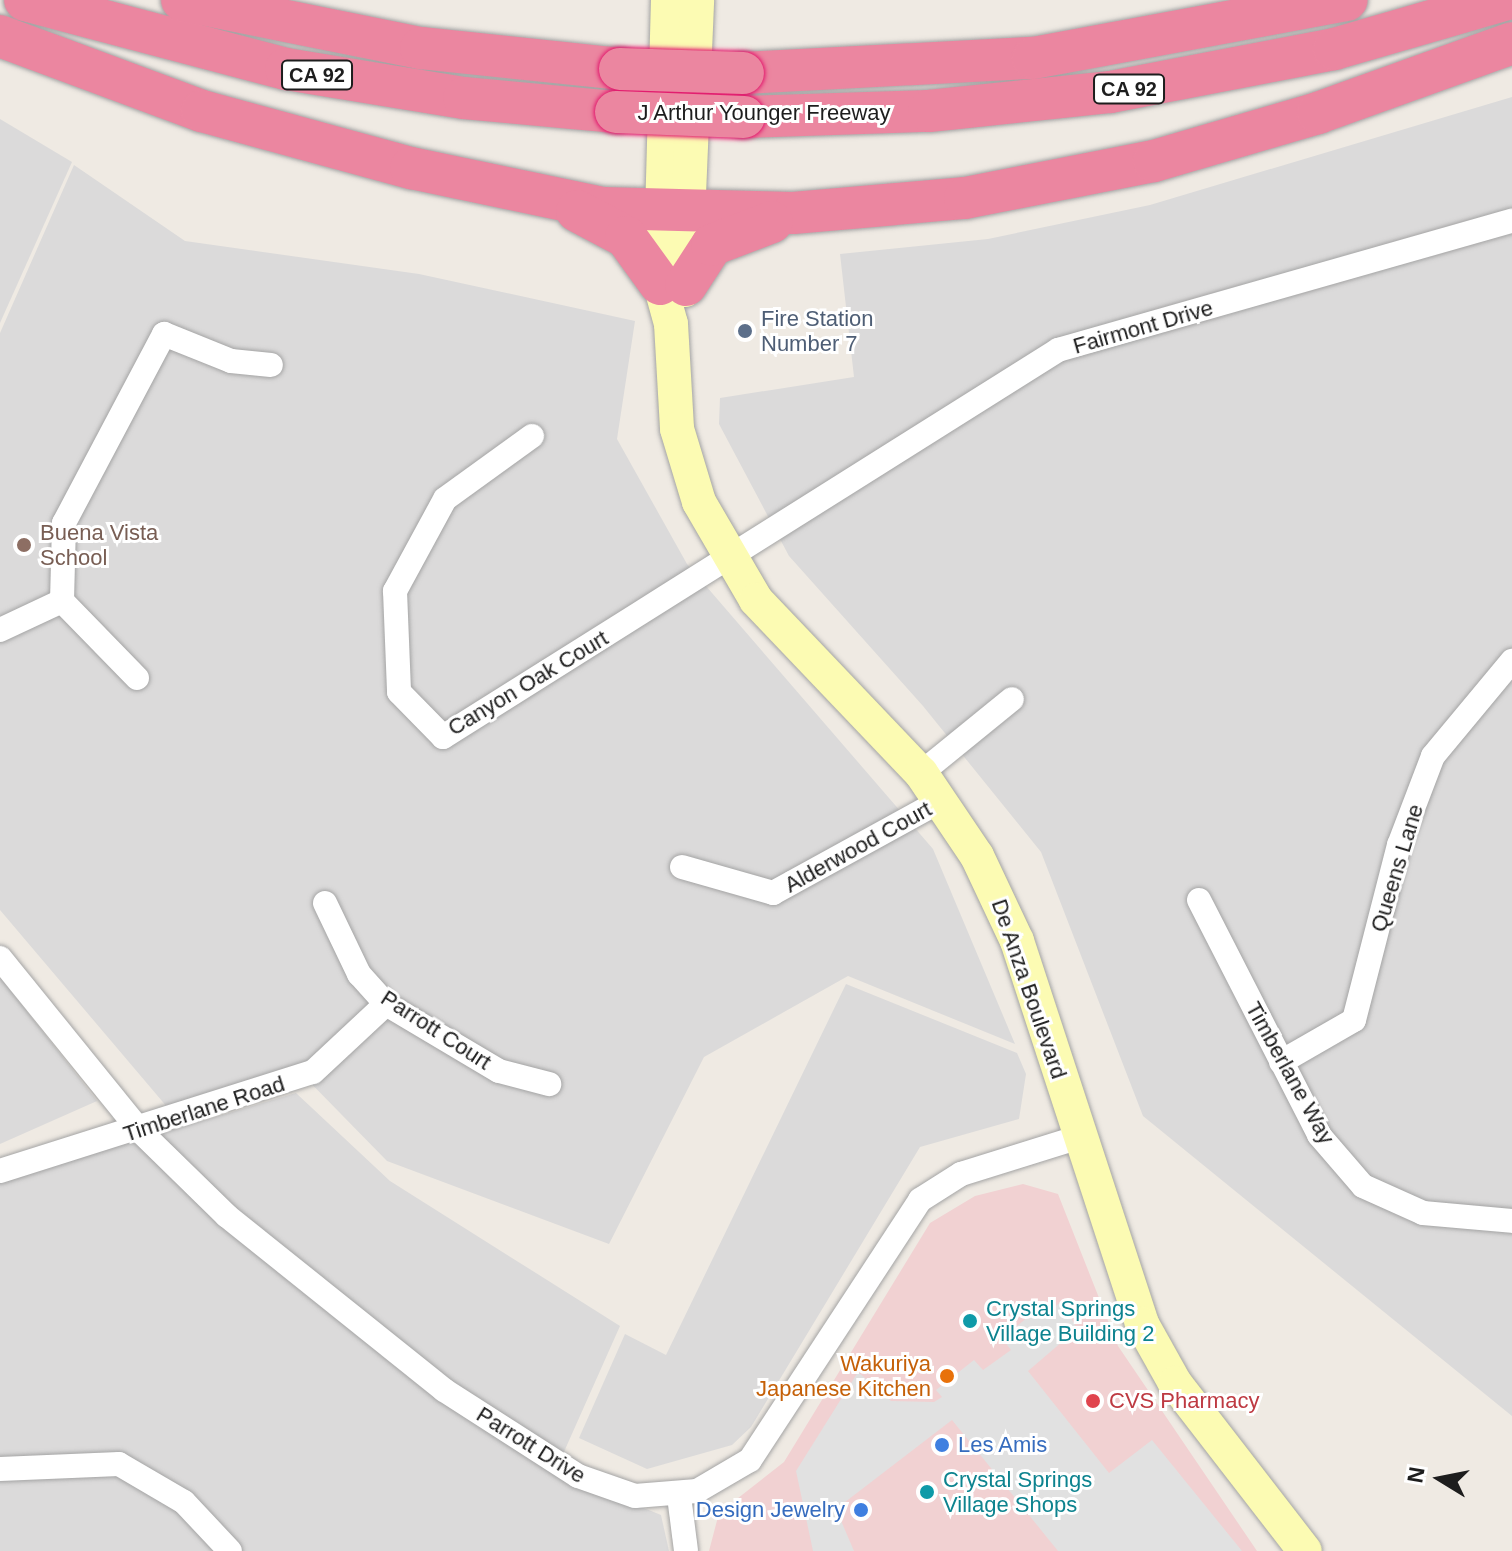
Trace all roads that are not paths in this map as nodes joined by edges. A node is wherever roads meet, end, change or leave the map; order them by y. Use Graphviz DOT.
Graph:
graph roads {
  1 [pos="25,0"];
  2 [pos="182,0"];
  3 [pos="668,0"];
  4 [pos="697,0"];
  5 [pos="1347,0"];
  6 [pos="1504,0"];
  7 [pos="0,36"];
  8 [pos="1512,43"];
  9 [pos="547,197"];
  10 [pos="675,208"];
  11 [pos="824,212"];
  12 [pos="1512,221"];
  13 [pos="673,284"];
  14 [pos="271,365"];
  15 [pos="532,436"];
  16 [pos="728,560"];
  17 [pos="62,601"];
  18 [pos="0,630"];
  19 [pos="1512,661"];
  20 [pos="137,678"];
  21 [pos="1012,699"];
  22 [pos="921,773"];
  23 [pos="942,800"];
  24 [pos="682,867"];
  25 [pos="1199,900"];
  26 [pos="325,903"];
  27 [pos="0,958"];
  28 [pos="386,1004"];
  29 [pos="1281,1062"];
  30 [pos="549,1084"];
  31 [pos="141,1132"];
  32 [pos="1080,1137"];
  33 [pos="0,1171"];
  34 [pos="1512,1221"];
  35 [pos="0,1469"];
  36 [pos="679,1496"];
  37 [pos="230,1551"];
  38 [pos="686,1551"];
  39 [pos="1305,1551"];
  1 -- 6 [label="highway, J Arthur Younger Freeway / CA 92, bridge"];
  2 -- 5 [label="highway, J Arthur Younger Freeway / CA 92, bridge"];
  3 -- 10 [label="street, De Anza Boulevard"];
  4 -- 10 [label="street, De Anza Boulevard"];
  7 -- 9 [label="highway"];
  8 -- 11 [label="highway"];
  9 -- 10 [label="highway"];
  9 -- 13 [label="highway"];
  10 -- 11 [label="highway"];
  10 -- 13 [label="street, De Anza Boulevard"];
  11 -- 13 [label="highway"];
  12 -- 16 [label="street, Fairmont Drive"];
  13 -- 16 [label="street, De Anza Boulevard"];
  14 -- 17 [label="street"];
  15 -- 16 [label="street, Canyon Oak Court"];
  16 -- 22 [label="street, De Anza Boulevard"];
  17 -- 18 [label="street"];
  17 -- 20 [label="street"];
  19 -- 29 [label="street, Queens Lane"];
  21 -- 22 [label="street"];
  22 -- 23 [label="street, De Anza Boulevard"];
  23 -- 24 [label="street, Alderwood Court"];
  23 -- 32 [label="street, De Anza Boulevard"];
  25 -- 29 [label="street, Timberlane Way"];
  26 -- 28 [label="street, Parrott Court"];
  27 -- 31 [label="street, Parrott Drive"];
  28 -- 30 [label="street, Parrott Court"];
  28 -- 31 [label="street, Timberlane Road"];
  29 -- 34 [label="street, Timberlane Way"];
  31 -- 33 [label="street, Timberlane Road"];
  31 -- 36 [label="street, Parrott Drive"];
  32 -- 36 [label="street, Parrott Drive"];
  32 -- 39 [label="street, De Anza Boulevard"];
  35 -- 37 [label="street"];
  36 -- 38 [label="street"];
}
